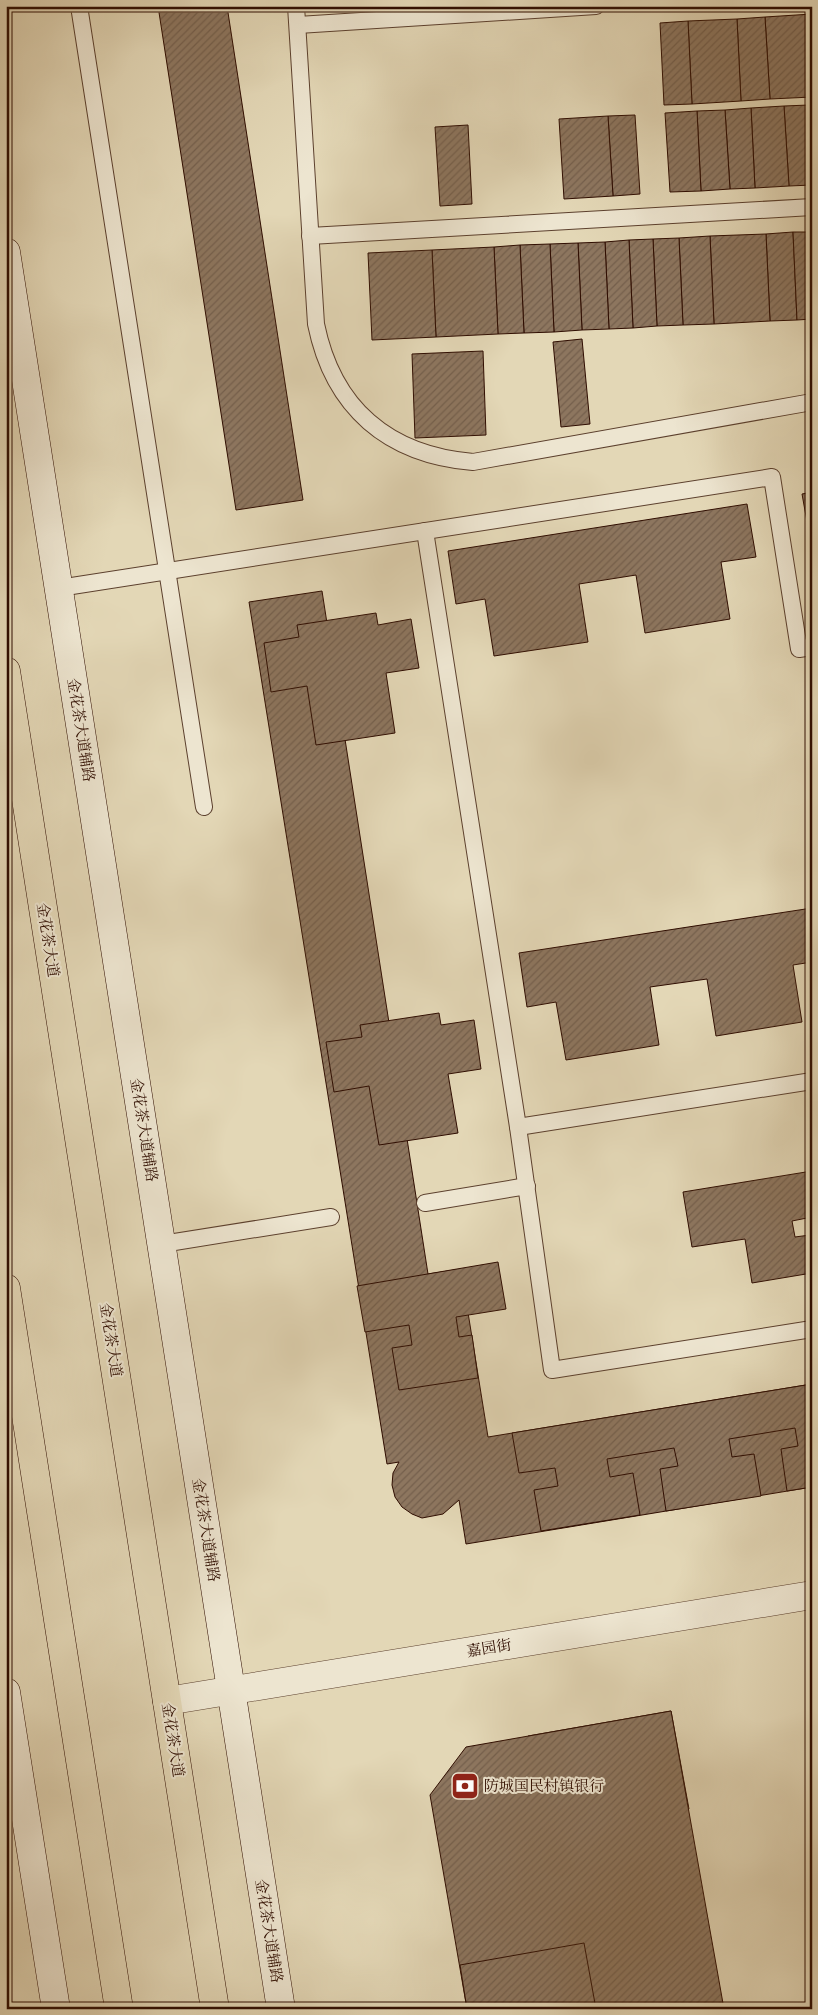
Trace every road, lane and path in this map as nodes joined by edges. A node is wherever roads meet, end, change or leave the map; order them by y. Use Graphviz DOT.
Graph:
graph roads {
  1 [pos="79,6"];
  2 [pos="296,6"];
  3 [pos="596,6"];
  4 [pos="298,25"];
  5 [pos="812,207"];
  6 [pos="310,236"];
  7 [pos="6,252"];
  8 [pos="812,402"];
  9 [pos="425,531"];
  10 [pos="167,572"];
  11 [pos="59,588"];
  12 [pos="812,647"];
  13 [pos="6,671"];
  14 [pos="204,807"];
  15 [pos="812,1080"];
  16 [pos="518,1127"];
  17 [pos="527,1186"];
  18 [pos="425,1202"];
  19 [pos="331,1217"];
  20 [pos="162,1244"];
  21 [pos="6,1288"];
  22 [pos="812,1329"];
  23 [pos="812,1595"];
  24 [pos="231,1690"];
  25 [pos="6,1692"];
  26 [pos="167,1700"];
  27 [pos="56,2009"];
  28 [pos="119,2009"];
  29 [pos="215,2009"];
  30 [pos="281,2009"];
  1 -- 10 [label="lane"];
  2 -- 4 [label="lane"];
  3 -- 4 [label="lane"];
  4 -- 6 [label="lane"];
  5 -- 6 [label="lane"];
  6 -- 8 [label="lane"];
  7 -- 11 [label="street, 金花茶大道辅路"];
  9 -- 10 [label="lane"];
  9 -- 12 [label="lane"];
  9 -- 16 [label="lane"];
  10 -- 11 [label="lane"];
  10 -- 14 [label="lane"];
  11 -- 20 [label="street, 金花茶大道辅路"];
  13 -- 26 [label="highway, 金花茶大道"];
  15 -- 16 [label="lane"];
  16 -- 17 [label="lane"];
  17 -- 18 [label="lane"];
  17 -- 22 [label="lane"];
  19 -- 20 [label="lane"];
  20 -- 24 [label="street, 金花茶大道辅路"];
  21 -- 28 [label="highway"];
  23 -- 24 [label="street, 嘉园街"];
  24 -- 26 [label="street, 嘉园街"];
  24 -- 30 [label="street, 金花茶大道辅路"];
  25 -- 27 [label="street"];
  26 -- 29 [label="highway, 金花茶大道"];
}
